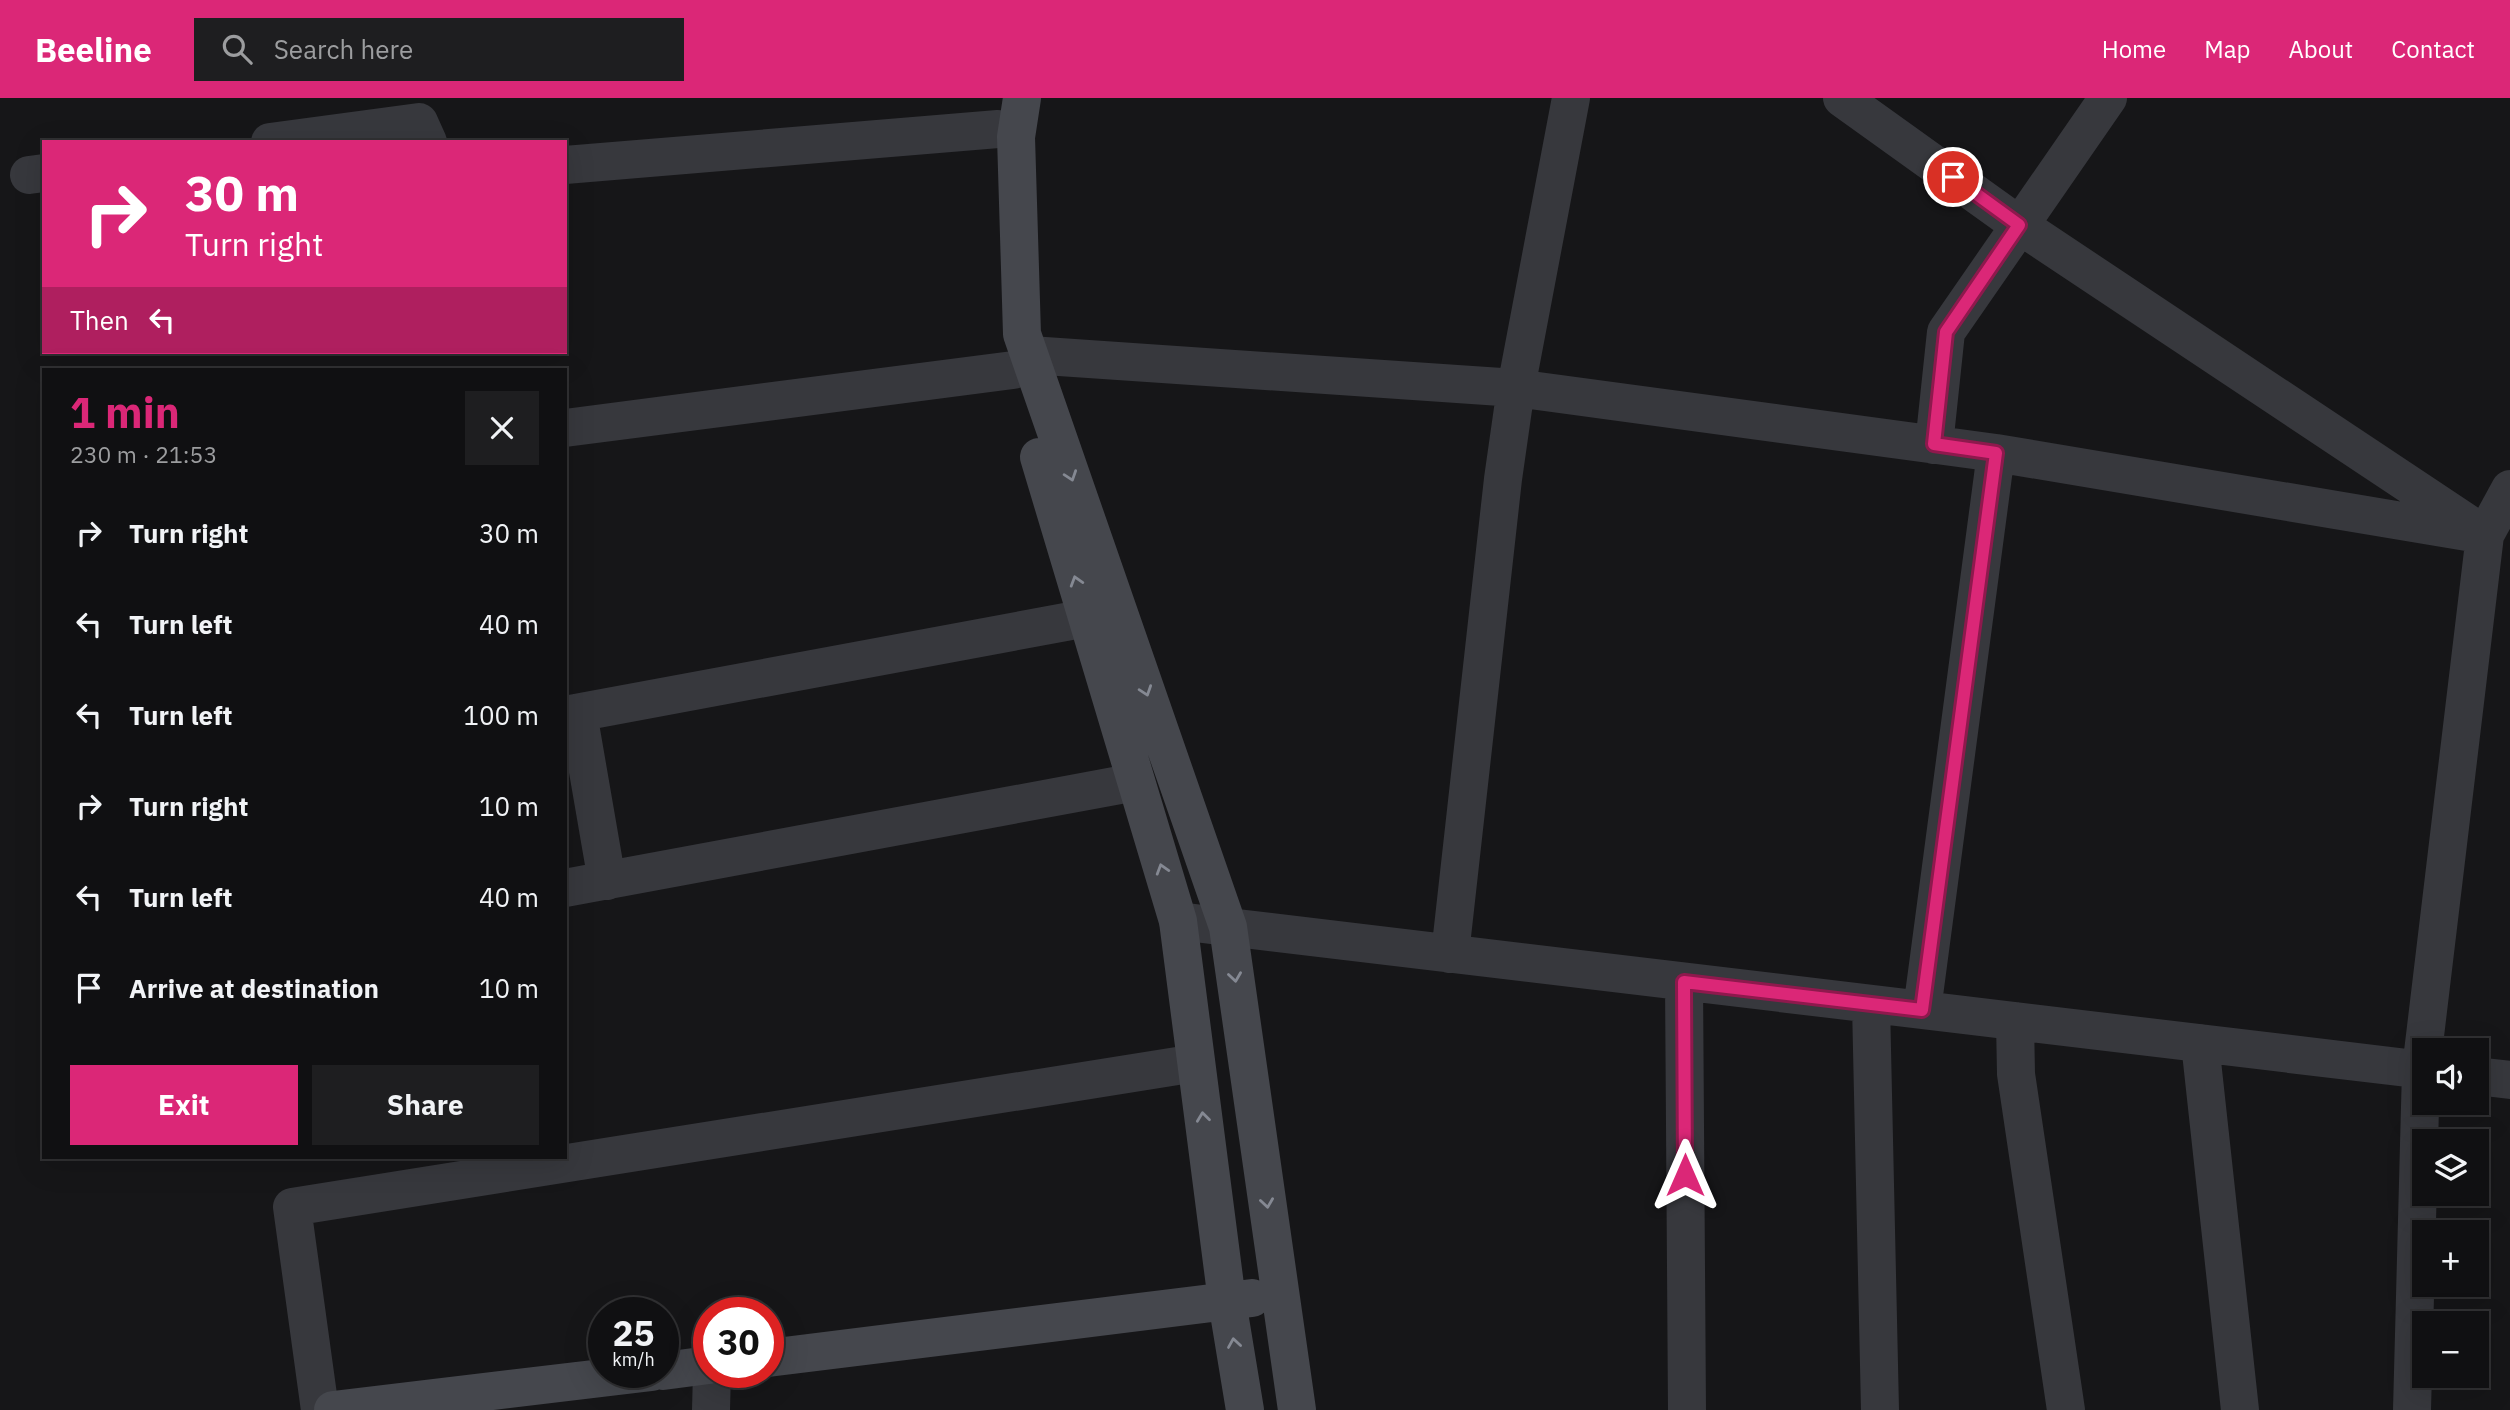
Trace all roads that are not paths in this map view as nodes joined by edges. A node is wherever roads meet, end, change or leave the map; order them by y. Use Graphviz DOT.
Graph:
graph roads {
  1 [pos="1022,98"];
  2 [pos="1571,98"];
  3 [pos="1842,98"];
  4 [pos="2108,98"];
  5 [pos="1000,113"];
  6 [pos="284,140"];
  7 [pos="427,140"];
  8 [pos="567,164"];
  9 [pos="2019,225"];
  10 [pos="1021,363"];
  11 [pos="1516,388"];
  12 [pos="567,428"];
  13 [pos="1934,444"];
  14 [pos="1996,453"];
  15 [pos="2510,489"];
  16 [pos="2485,535"];
  17 [pos="1087,618"];
  18 [pos="571,714"];
  19 [pos="1136,782"];
  20 [pos="607,881"];
  21 [pos="567,888"];
  22 [pos="1178,921"];
  23 [pos="1228,927"];
  24 [pos="1450,954"];
  25 [pos="1684,982"];
  26 [pos="1871,1004"];
  27 [pos="1922,1010"];
  28 [pos="2015,1021"];
  29 [pos="2427,1038"];
  30 [pos="2200,1043"];
  31 [pos="1196,1063"];
  32 [pos="2412,1069"];
  33 [pos="2489,1078"];
  34 [pos="2510,1080"];
  35 [pos="2422,1115"];
  36 [pos="1280,1295"];
  37 [pos="1227,1301"];
  38 [pos="784,1356"];
  39 [pos="588,1380"];
  40 [pos="712,1388"];
  41 [pos="320,1410"];
  42 [pos="333,1410"];
  43 [pos="711,1410"];
  44 [pos="1245,1410"];
  45 [pos="1297,1410"];
  46 [pos="1687,1410"];
  47 [pos="1881,1410"];
  48 [pos="2066,1410"];
  49 [pos="2240,1410"];
  50 [pos="2412,1410"];
  1 -- 10 [label="main road"];
  2 -- 11 [label="street"];
  3 -- 9 [label="street"];
  4 -- 9 [label="street"];
  5 -- 8 [label="street"];
  5 -- 10 [label="main road"];
  6 -- 7 [label="street"];
  9 -- 13 [label="street"];
  9 -- 16 [label="street"];
  10 -- 11 [label="street"];
  10 -- 12 [label="street"];
  17 -- 10 [label="main road, one-way"];
  10 -- 23 [label="main road, one-way"];
  11 -- 13 [label="street"];
  11 -- 24 [label="street"];
  13 -- 14 [label="street"];
  14 -- 16 [label="street"];
  14 -- 27 [label="street"];
  15 -- 16 [label="street"];
  16 -- 29 [label="street"];
  17 -- 18 [label="street"];
  17 -- 19 [label="main road"];
  18 -- 20 [label="street"];
  19 -- 20 [label="street"];
  22 -- 19 [label="main road, one-way"];
  20 -- 21 [label="street"];
  22 -- 23 [label="street"];
  22 -- 31 [label="main road"];
  23 -- 24 [label="street"];
  23 -- 36 [label="main road, one-way"];
  24 -- 25 [label="street"];
  25 -- 26 [label="street"];
  25 -- 46 [label="street"];
  26 -- 27 [label="street"];
  26 -- 47 [label="street"];
  27 -- 28 [label="street"];
  28 -- 30 [label="street"];
  28 -- 48 [label="street"];
  30 -- 32 [label="street"];
  30 -- 49 [label="street"];
  37 -- 31 [label="main road, one-way"];
  31 -- 41 [label="street"];
  33 -- 34 [label="street"];
  35 -- 50 [label="street"];
  36 -- 37 [label="main road"];
  36 -- 45 [label="main road"];
  37 -- 38 [label="main road"];
  44 -- 37 [label="main road, one-way"];
  39 -- 42 [label="main road"];
  40 -- 43 [label="street"];
}
